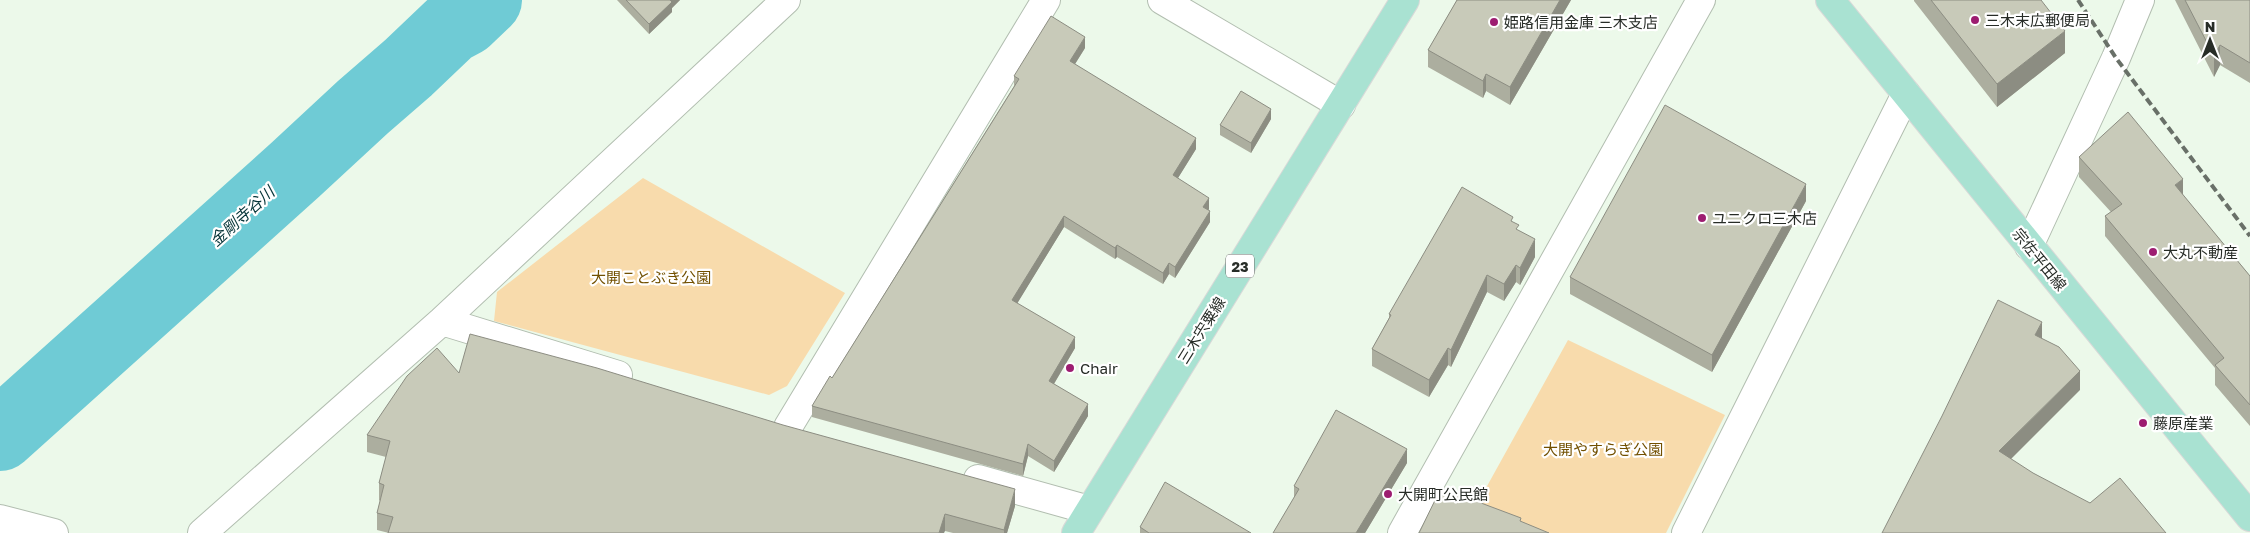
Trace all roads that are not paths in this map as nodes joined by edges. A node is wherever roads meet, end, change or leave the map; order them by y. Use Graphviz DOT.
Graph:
graph roads {
  1 [pos="786,0"];
  2 [pos="1046,0"];
  3 [pos="1162,0"];
  4 [pos="1405,0"];
  5 [pos="1701,0"];
  6 [pos="1830,0"];
  7 [pos="2140,0"];
  8 [pos="1906,94"];
  9 [pos="1341,105"];
  10 [pos="2029,246"];
  11 [pos="442,322"];
  12 [pos="638,381"];
  13 [pos="760,418"];
  14 [pos="788,427"];
  15 [pos="816,434"];
  16 [pos="957,473"];
  17 [pos="1089,510"];
  18 [pos="2250,517"];
  19 [pos="0,519"];
  20 [pos="54,533"];
  21 [pos="202,533"];
  22 [pos="1076,533"];
  23 [pos="1402,533"];
  24 [pos="1686,533"];
  1 -- 11 [label="street"];
  2 -- 14 [label="street"];
  3 -- 9 [label="street"];
  4 -- 9 [label="main road, 三木宍粟線 / 23"];
  5 -- 23 [label="street"];
  6 -- 8 [label="main road, 宗佐平田線"];
  7 -- 10 [label="street"];
  8 -- 10 [label="main road, 宗佐平田線"];
  8 -- 24 [label="street"];
  9 -- 17 [label="main road, 三木宍粟線 / 23"];
  10 -- 18 [label="main road, 宗佐平田線"];
  11 -- 12 [label="street"];
  11 -- 21 [label="street"];
  13 -- 14 [label="street"];
  14 -- 15 [label="street"];
  16 -- 17 [label="street"];
  17 -- 22 [label="main road, 三木宍粟線 / 23"];
  19 -- 20 [label="street"];
}
